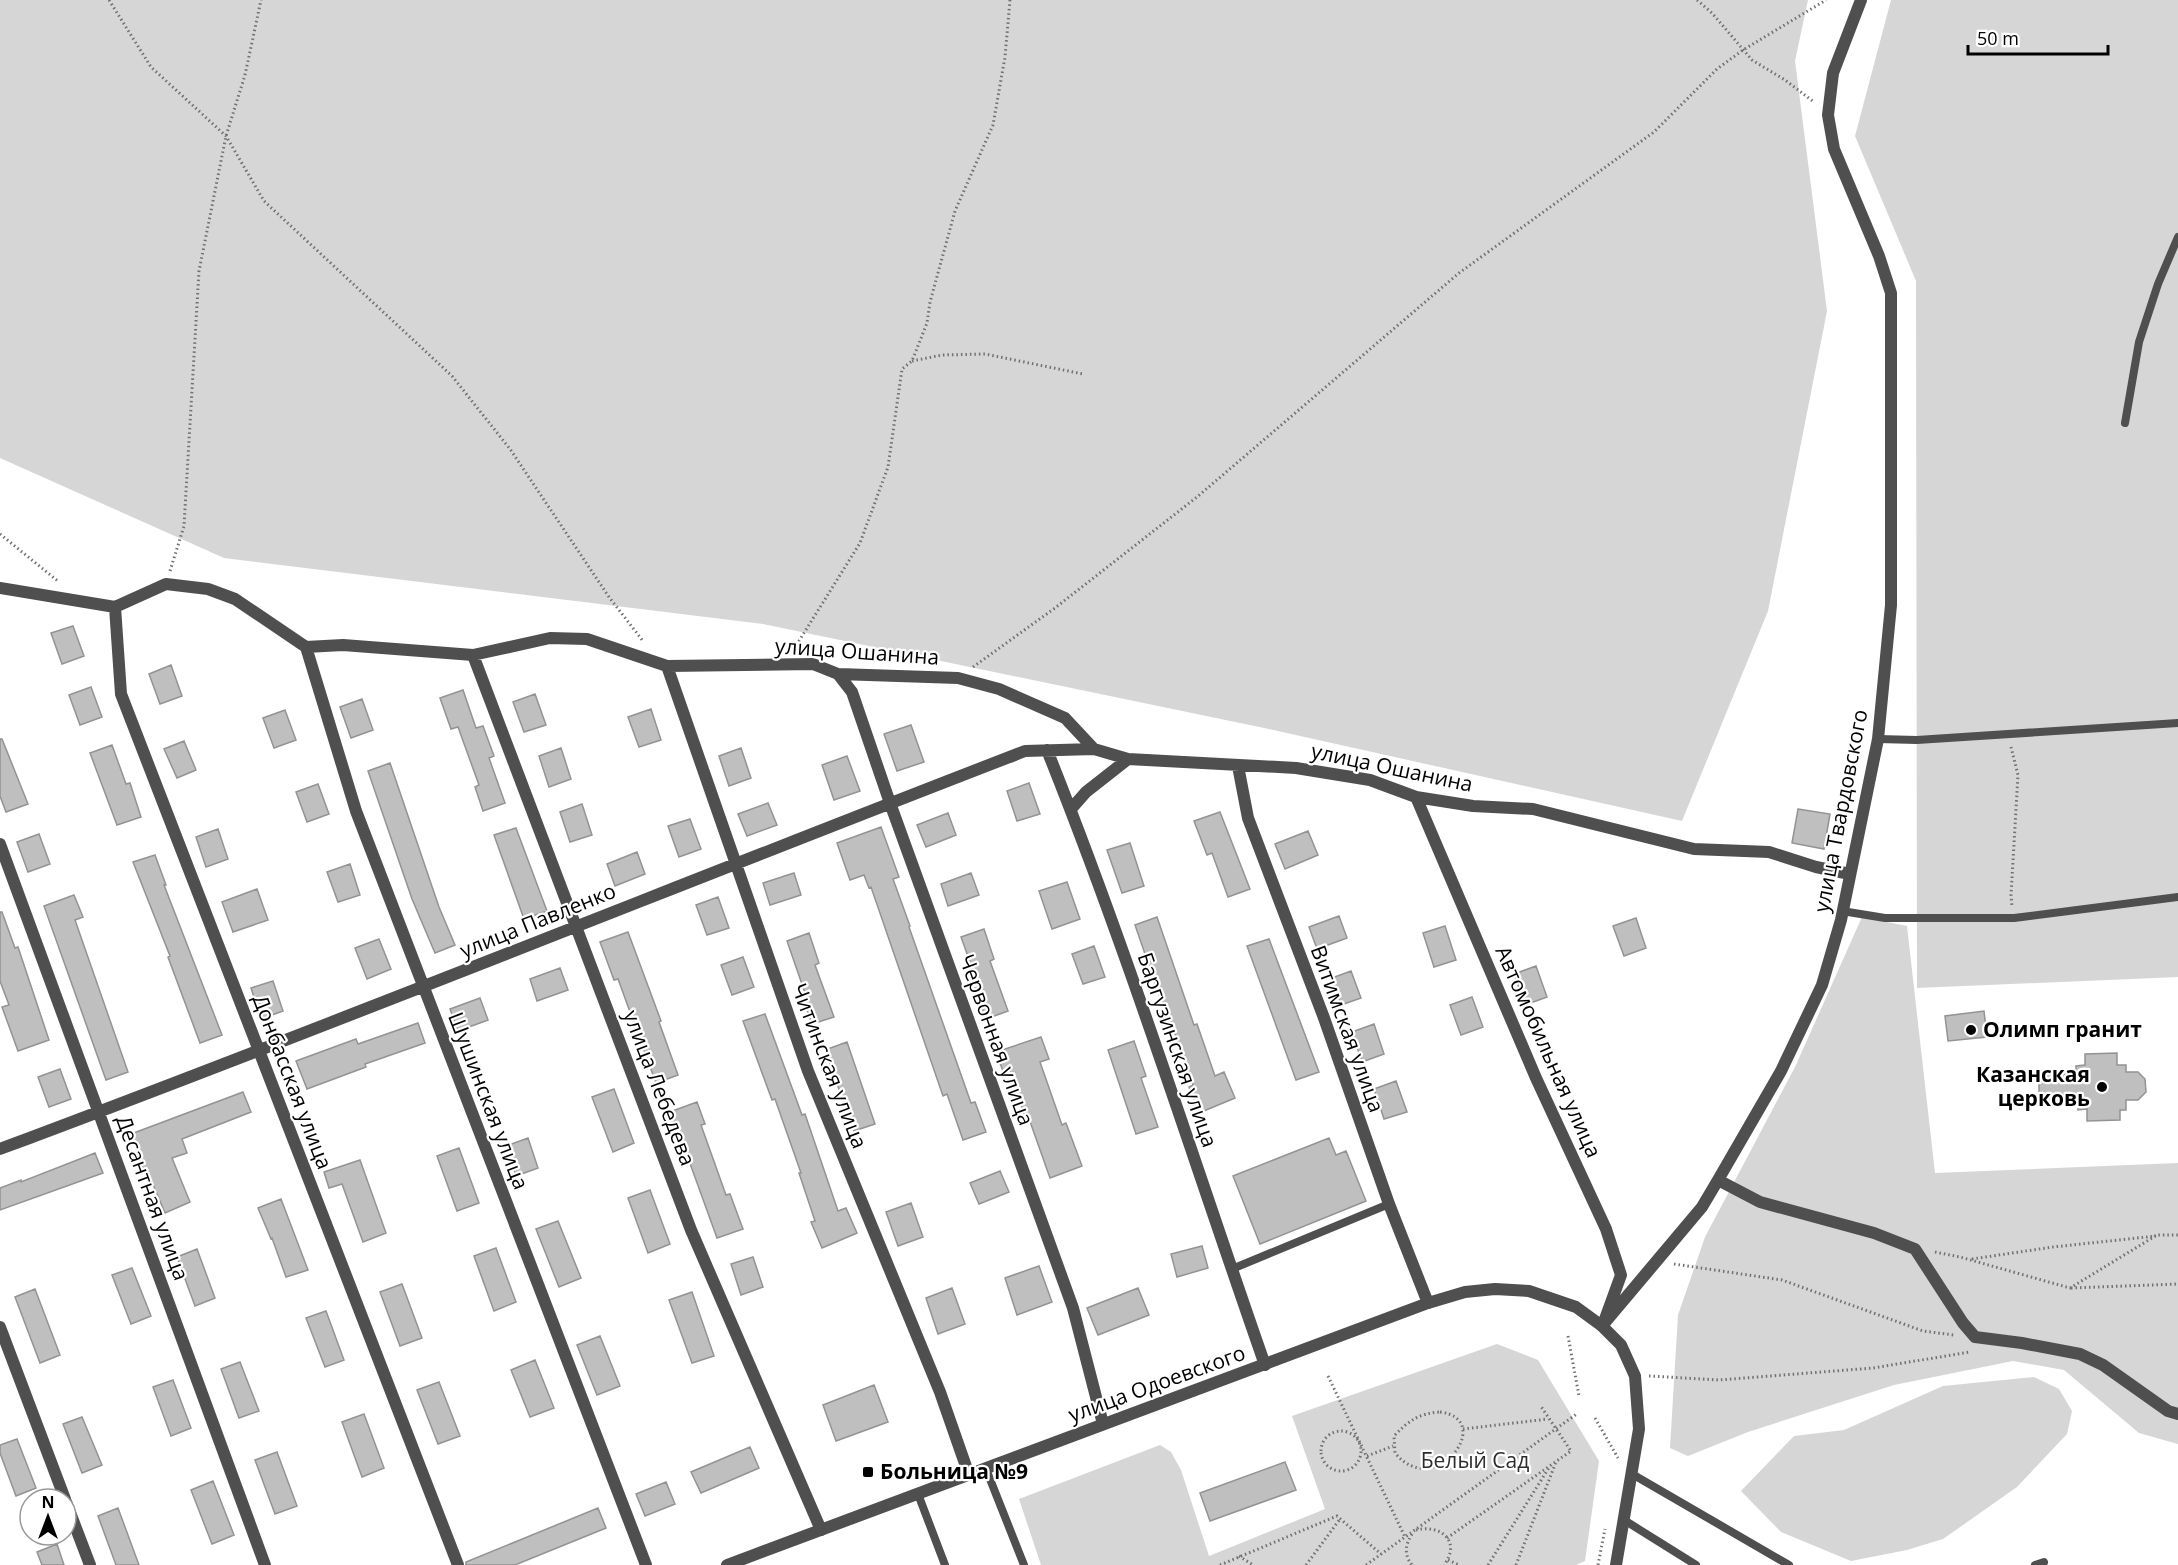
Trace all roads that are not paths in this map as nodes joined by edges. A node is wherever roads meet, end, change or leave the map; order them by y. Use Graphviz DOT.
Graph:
graph roads {
  1 [pos="1861,0"];
  2 [pos="2178,237"];
  3 [pos="2125,423"];
  4 [pos="0,588"];
  5 [pos="115,607"];
  6 [pos="306,647"];
  7 [pos="473,655"];
  8 [pos="667,666"];
  9 [pos="838,674"];
  10 [pos="2178,723"];
  11 [pos="1878,739"];
  12 [pos="1094,749"];
  13 [pos="1047,750"];
  14 [pos="1128,759"];
  15 [pos="1238,766"];
  16 [pos="1416,797"];
  17 [pos="890,803"];
  18 [pos="1071,809"];
  19 [pos="0,844"];
  20 [pos="735,865"];
  21 [pos="1850,874"];
  22 [pos="2178,897"];
  23 [pos="1842,911"];
  24 [pos="577,925"];
  25 [pos="424,987"];
  26 [pos="259,1050"];
  27 [pos="100,1112"];
  28 [pos="0,1149"];
  29 [pos="1718,1180"];
  30 [pos="1389,1204"];
  31 [pos="1232,1269"];
  32 [pos="1428,1303"];
  33 [pos="1602,1326"];
  34 [pos="0,1327"];
  35 [pos="1265,1365"];
  36 [pos="2178,1414"];
  37 [pos="1103,1424"];
  38 [pos="986,1469"];
  39 [pos="1632,1474"];
  40 [pos="969,1475"];
  41 [pos="60,1487"];
  42 [pos="918,1494"];
  43 [pos="1624,1520"];
  44 [pos="821,1530"];
  45 [pos="78,1534"];
  46 [pos="2044,1562"];
  47 [pos="90,1565"];
  48 [pos="265,1565"];
  49 [pos="458,1565"];
  50 [pos="646,1565"];
  51 [pos="727,1565"];
  52 [pos="945,1565"];
  53 [pos="1024,1565"];
  54 [pos="1616,1565"];
  55 [pos="1696,1565"];
  56 [pos="1789,1565"];
  57 [pos="2035,1565"];
  1 -- 11 [label="street, улица Твардовского"];
  2 -- 3 [label="lane"];
  4 -- 5 [label="street"];
  5 -- 6 [label="street"];
  5 -- 26 [label="street, Донбасская улица"];
  6 -- 7 [label="street, улица Ошанина"];
  6 -- 25 [label="street, Шушинская улица"];
  7 -- 8 [label="street, улица Ошанина"];
  7 -- 24 [label="street, улица Лебедева"];
  8 -- 9 [label="street, улица Ошанина"];
  8 -- 20 [label="street, Читинская улица"];
  9 -- 12 [label="street, улица Ошанина"];
  9 -- 17 [label="street, Червонная улица"];
  10 -- 11 [label="lane"];
  11 -- 21 [label="street, улица Твардовского"];
  12 -- 13 [label="street, улица Павленко"];
  12 -- 14 [label="street, улица Ошанина"];
  13 -- 17 [label="street, улица Павленко"];
  13 -- 18 [label="street, Баргузинская улица"];
  14 -- 15 [label="street, улица Ошанина"];
  14 -- 18 [label="street"];
  15 -- 16 [label="street, улица Ошанина"];
  15 -- 30 [label="street, Витимская улица"];
  16 -- 21 [label="street, улица Ошанина"];
  16 -- 33 [label="street, Автомобильная улица"];
  17 -- 20 [label="street, улица Павленко"];
  17 -- 37 [label="street, Червонная улица"];
  18 -- 31 [label="street, Баргузинская улица"];
  19 -- 27 [label="street, Десантная улица"];
  20 -- 24 [label="street, улица Павленко"];
  20 -- 40 [label="street, Читинская улица"];
  21 -- 23 [label="street, улица Твардовского"];
  22 -- 23 [label="lane"];
  23 -- 29 [label="street, улица Твардовского"];
  24 -- 25 [label="street, улица Павленко"];
  24 -- 44 [label="street, улица Лебедева"];
  25 -- 26 [label="street, улица Павленко"];
  25 -- 50 [label="street, Шушинская улица"];
  26 -- 27 [label="street, улица Павленко"];
  26 -- 49 [label="street, Донбасская улица"];
  27 -- 28 [label="street, улица Павленко"];
  27 -- 48 [label="street, Десантная улица"];
  29 -- 33 [label="street, улица Твардовского"];
  29 -- 36 [label="street"];
  30 -- 31 [label="lane"];
  30 -- 32 [label="street, Витимская улица"];
  31 -- 35 [label="street, Баргузинская улица"];
  32 -- 33 [label="street, улица Одоевского"];
  32 -- 35 [label="street, улица Одоевского"];
  33 -- 39 [label="street"];
  34 -- 41 [label="street"];
  35 -- 37 [label="street, улица Одоевского"];
  37 -- 38 [label="street, улица Одоевского"];
  38 -- 40 [label="street, улица Одоевского"];
  38 -- 53 [label="lane"];
  39 -- 43 [label="street"];
  39 -- 56 [label="lane"];
  40 -- 42 [label="street, улица Одоевского"];
  42 -- 44 [label="street, улица Одоевского"];
  42 -- 52 [label="lane"];
  43 -- 54 [label="street"];
  43 -- 55 [label="lane"];
  44 -- 51 [label="street, улица Одоевского"];
  45 -- 47 [label="street"];
  46 -- 57 [label="lane"];
}
